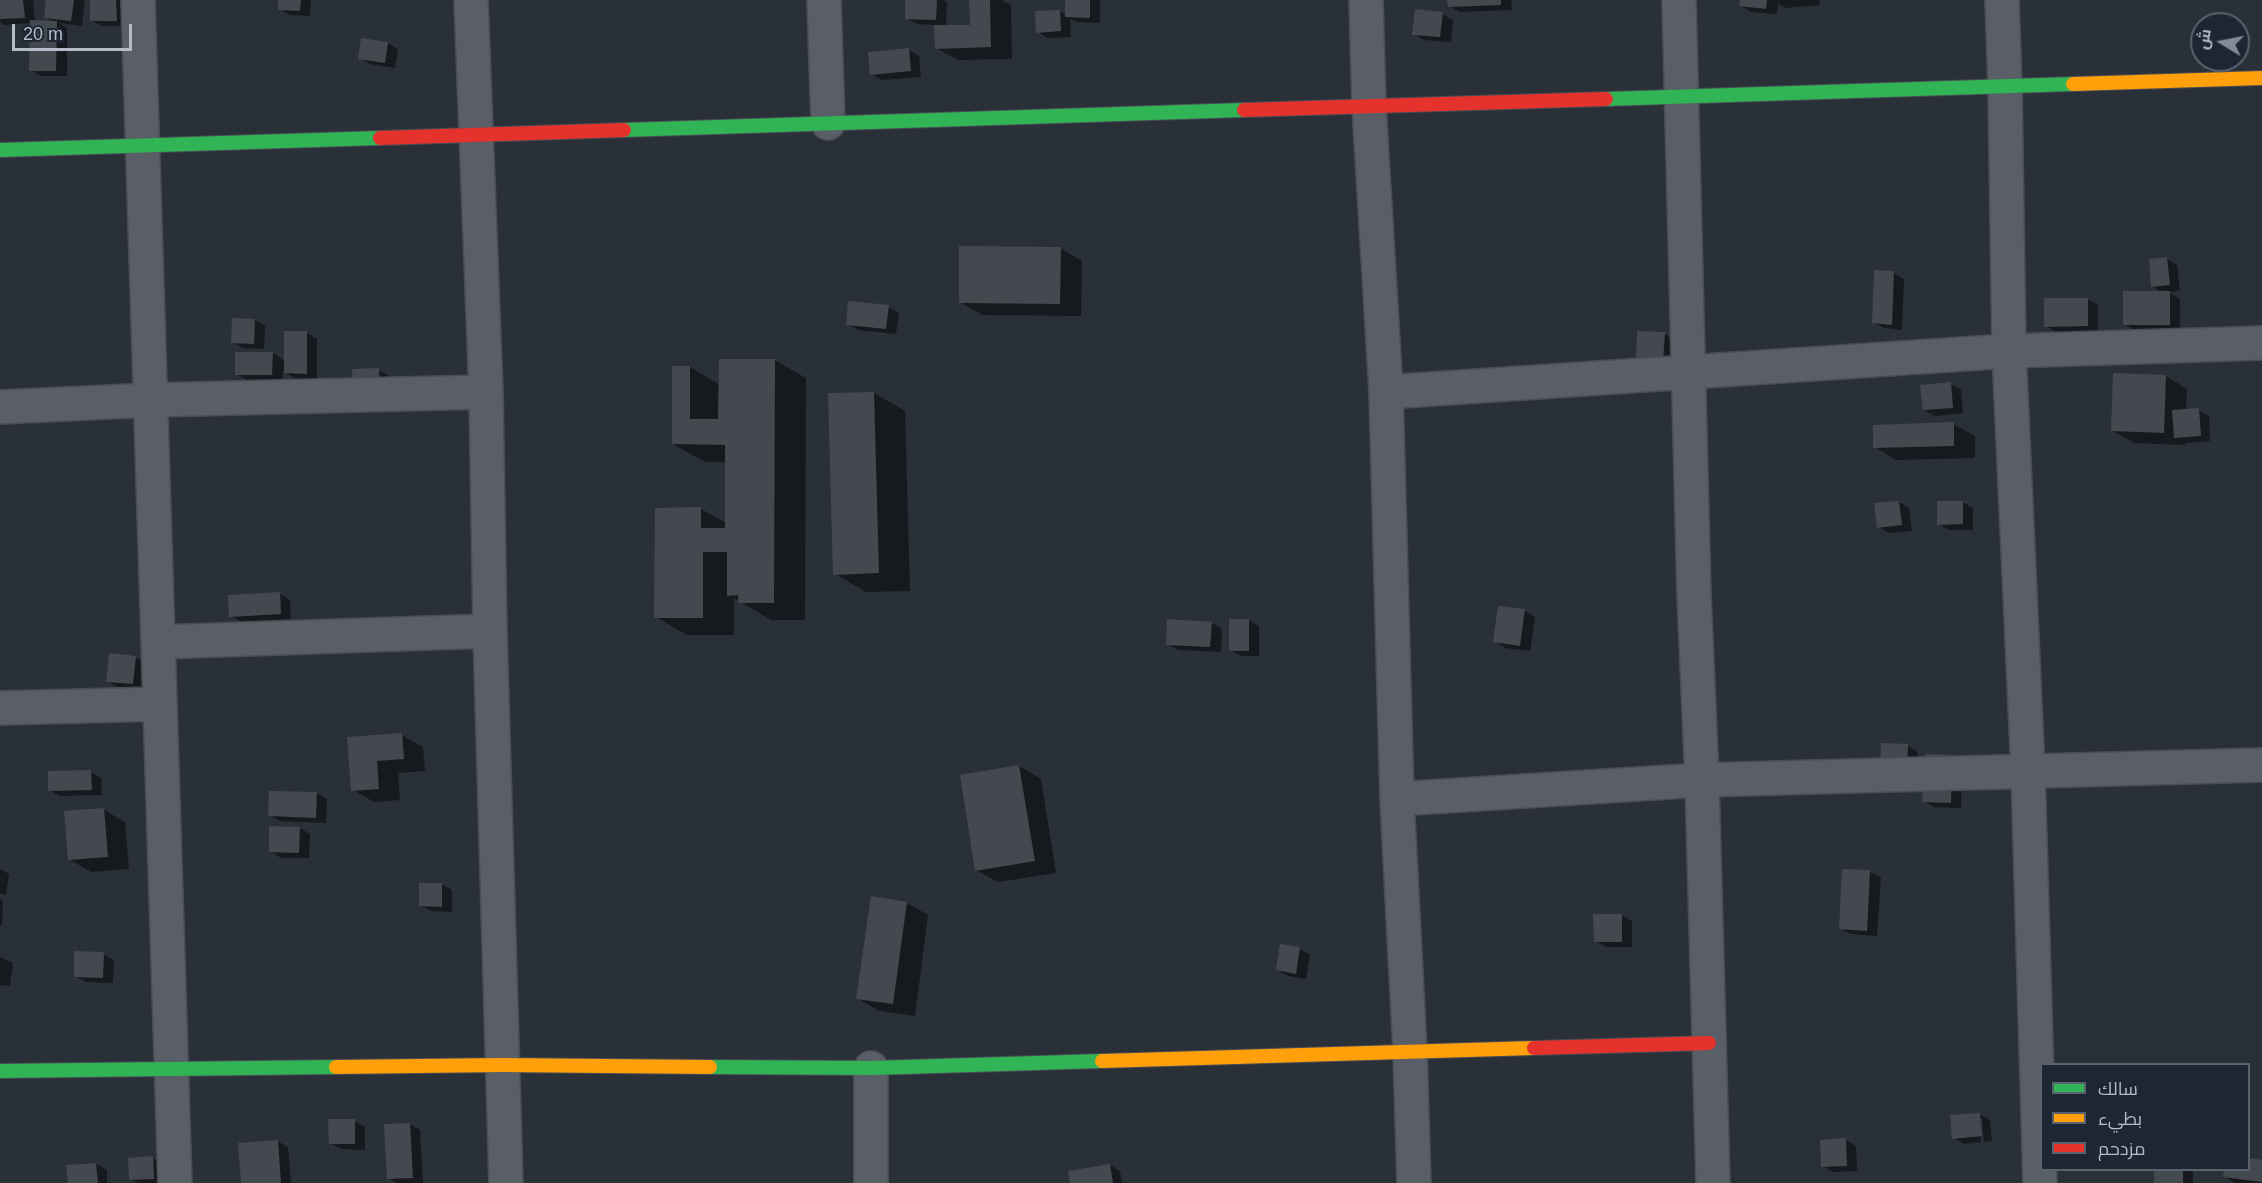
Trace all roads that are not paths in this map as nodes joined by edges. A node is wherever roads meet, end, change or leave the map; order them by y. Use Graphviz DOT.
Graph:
graph roads {
  1 [pos="138,0"];
  2 [pos="471,0"];
  3 [pos="824,0"];
  4 [pos="1366,0"];
  5 [pos="1678,0"];
  6 [pos="2002,0"];
  7 [pos="2262,78"];
  8 [pos="2005,86"];
  9 [pos="1681,96"];
  10 [pos="1369,106"];
  11 [pos="828,123"];
  12 [pos="475,134"];
  13 [pos="143,145"];
  14 [pos="0,150"];
  15 [pos="2262,343"];
  16 [pos="2009,351"];
  17 [pos="1688,374"];
  18 [pos="486,392"];
  19 [pos="1386,392"];
  20 [pos="152,400"];
  21 [pos="0,407"];
  22 [pos="490,631"];
  23 [pos="158,642"];
  24 [pos="160,704"];
  25 [pos="0,708"];
  26 [pos="2262,765"];
  27 [pos="2028,771"];
  28 [pos="1702,780"];
  29 [pos="1397,799"];
  30 [pos="1709,1043"];
  31 [pos="1410,1051"];
  32 [pos="502,1065"];
  33 [pos="871,1068"];
  34 [pos="172,1069"];
  35 [pos="0,1071"];
  36 [pos="175,1183"];
  37 [pos="506,1183"];
  38 [pos="871,1183"];
  39 [pos="1414,1183"];
  40 [pos="1713,1183"];
  41 [pos="2040,1183"];
  1 -- 13 [label="street"];
  2 -- 12 [label="street"];
  3 -- 11 [label="street"];
  4 -- 10 [label="street"];
  5 -- 9 [label="street"];
  6 -- 8 [label="street"];
  7 -- 8 [label="street"];
  8 -- 9 [label="street"];
  8 -- 16 [label="street"];
  9 -- 10 [label="street"];
  9 -- 17 [label="street"];
  10 -- 11 [label="street"];
  10 -- 19 [label="street"];
  11 -- 12 [label="street"];
  12 -- 13 [label="street"];
  12 -- 18 [label="street"];
  13 -- 14 [label="street"];
  13 -- 20 [label="street"];
  15 -- 16 [label="street"];
  16 -- 17 [label="street"];
  16 -- 27 [label="street"];
  17 -- 19 [label="street"];
  17 -- 28 [label="street"];
  18 -- 20 [label="street"];
  18 -- 22 [label="street"];
  19 -- 29 [label="street"];
  20 -- 21 [label="street"];
  20 -- 23 [label="street"];
  22 -- 23 [label="street"];
  22 -- 32 [label="street"];
  23 -- 24 [label="street"];
  24 -- 25 [label="street"];
  24 -- 34 [label="street"];
  26 -- 27 [label="street"];
  27 -- 28 [label="street"];
  27 -- 41 [label="street"];
  28 -- 29 [label="street"];
  28 -- 30 [label="street"];
  29 -- 31 [label="street"];
  30 -- 31 [label="street"];
  30 -- 40 [label="street"];
  31 -- 33 [label="street"];
  31 -- 39 [label="street"];
  32 -- 33 [label="street"];
  32 -- 34 [label="street"];
  32 -- 37 [label="street"];
  33 -- 38 [label="street"];
  34 -- 35 [label="street"];
  34 -- 36 [label="street"];
}
